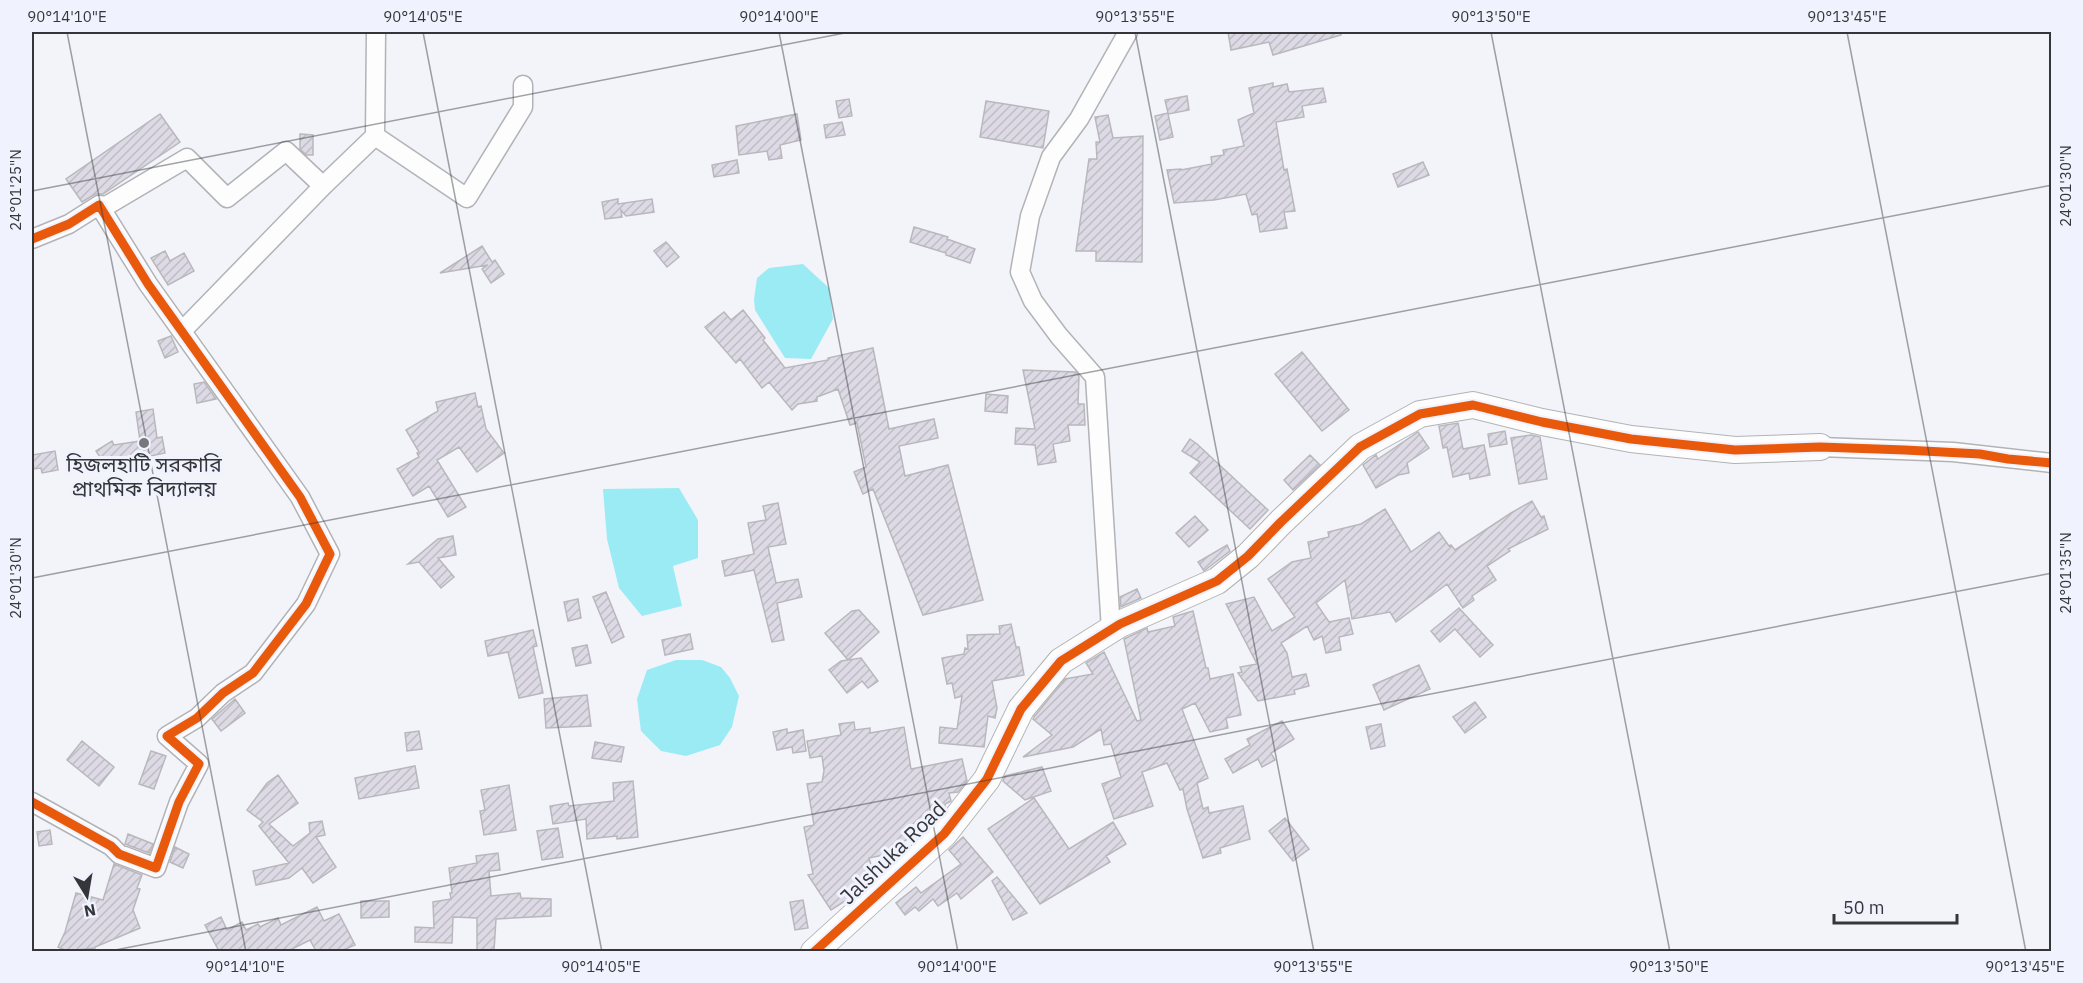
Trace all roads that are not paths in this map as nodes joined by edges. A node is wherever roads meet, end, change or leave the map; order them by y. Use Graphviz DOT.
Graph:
graph roads {
  1 [pos="376,32"];
  2 [pos="1128,32"];
  3 [pos="523,85"];
  4 [pos="375,136"];
  5 [pos="323,186"];
  6 [pos="99,205"];
  7 [pos="32,239"];
  8 [pos="182,331"];
  9 [pos="1820,447"];
  10 [pos="2052,463"];
  11 [pos="1111,630"];
  12 [pos="32,802"];
  13 [pos="814,951"];
  1 -- 4 [label="street"];
  2 -- 11 [label="street"];
  3 -- 4 [label="street"];
  4 -- 5 [label="street"];
  5 -- 6 [label="street"];
  5 -- 8 [label="street"];
  6 -- 7 [label="street"];
  6 -- 8 [label="street"];
  8 -- 12 [label="street"];
  9 -- 10 [label="street"];
  9 -- 11 [label="street, Jalshuka Road"];
  11 -- 13 [label="street, Jalshuka Road"];
}
